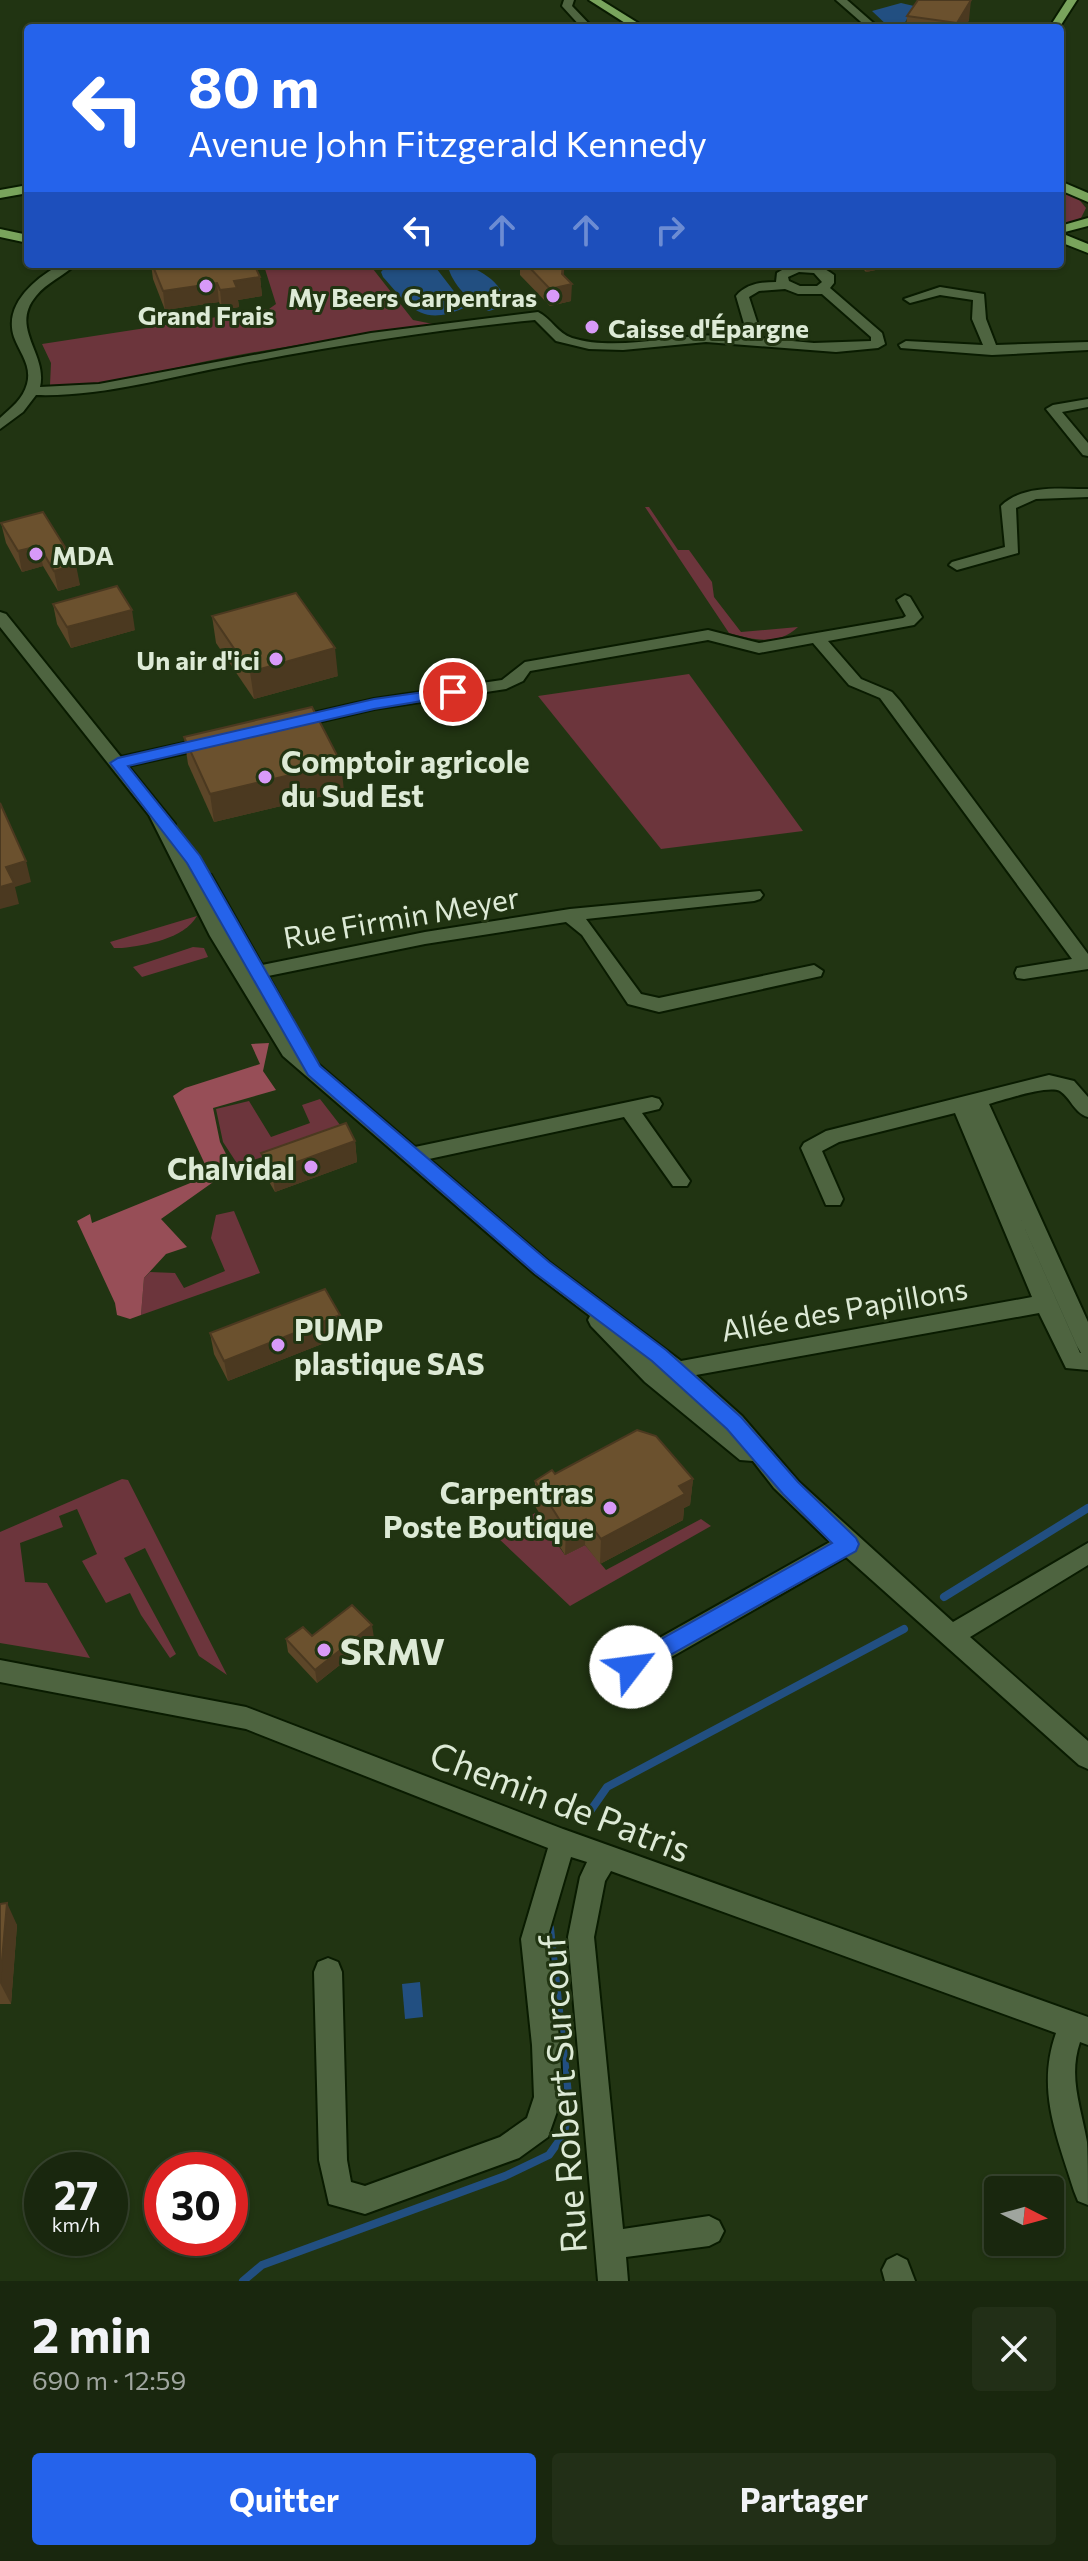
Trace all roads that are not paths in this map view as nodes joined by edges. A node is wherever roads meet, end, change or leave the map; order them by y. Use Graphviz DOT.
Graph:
graph roads {
  1 [pos="569,0"];
  2 [pos="594,0"];
  3 [pos="841,0"];
  4 [pos="1070,1"];
  5 [pos="583,24"];
  6 [pos="634,24"];
  7 [pos="869,24"];
  8 [pos="1056,24"];
  9 [pos="1064,187"];
  10 [pos="24,192"];
  11 [pos="0,194"];
  12 [pos="1088,198"];
  13 [pos="1087,224"];
  14 [pos="1064,229"];
  15 [pos="0,233"];
  16 [pos="24,238"];
  17 [pos="1064,239"];
  18 [pos="1088,249"];
  19 [pos="54,269"];
  20 [pos="786,285"];
  21 [pos="822,288"];
  22 [pos="910,299"];
  23 [pos="738,340"];
  24 [pos="906,345"];
  25 [pos="1088,346"];
  26 [pos="992,351"];
  27 [pos="31,391"];
  28 [pos="1088,403"];
  29 [pos="0,425"];
  30 [pos="1088,452"];
  31 [pos="1088,493"];
  32 [pos="957,565"];
  33 [pos="905,600"];
  34 [pos="0,617"];
  35 [pos="817,638"];
  36 [pos="281,726"];
  37 [pos="234,736"];
  38 [pos="118,763"];
  39 [pos="754,895"];
  40 [pos="570,915"];
  41 [pos="814,971"];
  42 [pos="249,973"];
  43 [pos="1024,973"];
  44 [pos="969,1101"];
  45 [pos="652,1104"];
  46 [pos="629,1110"];
  47 [pos="1088,1110"];
  48 [pos="412,1155"];
  49 [pos="680,1181"];
  50 [pos="833,1199"];
  51 [pos="580,1298"];
  52 [pos="1045,1303"];
  53 [pos="1088,1346"];
  54 [pos="1088,1361"];
  55 [pos="677,1371"];
  56 [pos="653,1376"];
  57 [pos="790,1488"];
  58 [pos="848,1544"];
  59 [pos="1088,1553"];
  60 [pos="952,1635"];
  61 [pos="631,1667"];
  62 [pos="0,1671"];
  63 [pos="1088,1757"];
  64 [pos="563,1841"];
  65 [pos="605,1857"];
  66 [pos="328,1972"];
  67 [pos="1080,2028"];
  68 [pos="1088,2191"];
  69 [pos="709,2231"];
  70 [pos="610,2245"];
  71 [pos="613,2281"];
  1 -- 5 [label="street"];
  2 -- 6 [label="main road"];
  3 -- 7 [label="street"];
  4 -- 8 [label="main road"];
  9 -- 12 [label="main road"];
  10 -- 11 [label="main road"];
  13 -- 14 [label="main road"];
  15 -- 16 [label="main road"];
  17 -- 18 [label="main road"];
  19 -- 27 [label="street"];
  20 -- 21 [label="street"];
  20 -- 21 [label="street"];
  20 -- 23 [label="street"];
  21 -- 23 [label="street"];
  22 -- 26 [label="street"];
  23 -- 27 [label="street"];
  24 -- 26 [label="street"];
  25 -- 26 [label="street"];
  27 -- 29 [label="street"];
  28 -- 30 [label="street"];
  31 -- 32 [label="street"];
  33 -- 35 [label="street"];
  34 -- 38 [label="street"];
  35 -- 36 [label="street"];
  35 -- 43 [label="street"];
  37 -- 38 [label="street"];
  38 -- 42 [label="street"];
  39 -- 40 [label="street, Rue Firmin Meyer"];
  40 -- 41 [label="street"];
  40 -- 42 [label="street, Rue Firmin Meyer"];
  42 -- 48 [label="street"];
  44 -- 47 [label="street"];
  44 -- 50 [label="street"];
  44 -- 52 [label="street"];
  44 -- 53 [label="street"];
  45 -- 46 [label="street"];
  46 -- 48 [label="street"];
  46 -- 49 [label="street"];
  48 -- 51 [label="street"];
  51 -- 55 [label="street"];
  51 -- 56 [label="street"];
  52 -- 54 [label="street"];
  52 -- 55 [label="street, Allée des Papillons"];
  55 -- 56 [label="street, Allée des Papillons"];
  55 -- 57 [label="street"];
  56 -- 57 [label="street"];
  57 -- 58 [label="street"];
  58 -- 60 [label="street"];
  58 -- 61 [label="street"];
  59 -- 60 [label="street"];
  60 -- 63 [label="street"];
  62 -- 64 [label="street, Chemin de Patris"];
  64 -- 65 [label="street, Chemin de Patris"];
  64 -- 66 [label="street"];
  65 -- 67 [label="street, Chemin de Patris"];
  65 -- 70 [label="street, Rue Robert Surcouf"];
  67 -- 68 [label="street"];
  69 -- 70 [label="street"];
  70 -- 71 [label="street, Rue Robert Surcouf"];
}
